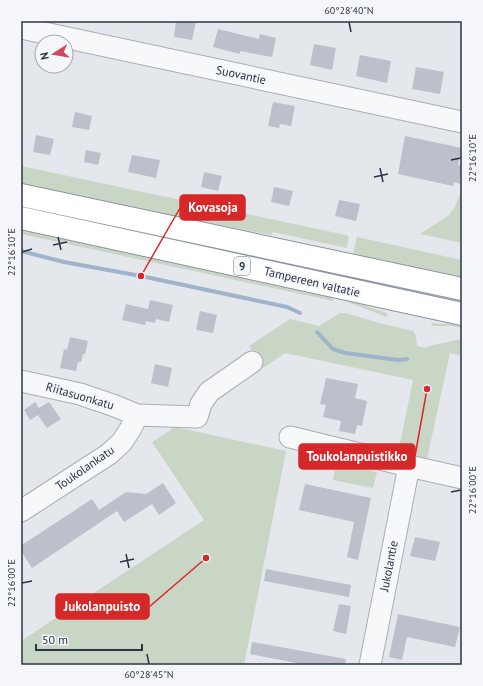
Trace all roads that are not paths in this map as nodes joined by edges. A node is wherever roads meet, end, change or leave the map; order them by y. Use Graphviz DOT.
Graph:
graph roads {
  1 [pos="21,28"];
  2 [pos="462,122"];
  3 [pos="21,195"];
  4 [pos="21,218"];
  5 [pos="462,289"];
  6 [pos="462,314"];
  7 [pos="252,362"];
  8 [pos="21,381"];
  9 [pos="137,415"];
  10 [pos="290,436"];
  11 [pos="409,466"];
  12 [pos="462,478"];
  13 [pos="21,511"];
  14 [pos="370,665"];
  1 -- 2 [label="street, Suovantie"];
  3 -- 5 [label="highway, Tampereen valtatie / 9"];
  4 -- 6 [label="highway, Tampereen valtatie / 9"];
  7 -- 9 [label="street"];
  8 -- 9 [label="street, Riitasuonkatu"];
  9 -- 13 [label="street, Toukolankatu"];
  10 -- 11 [label="street"];
  11 -- 12 [label="street"];
  11 -- 14 [label="street, Jukolantie"];
}
